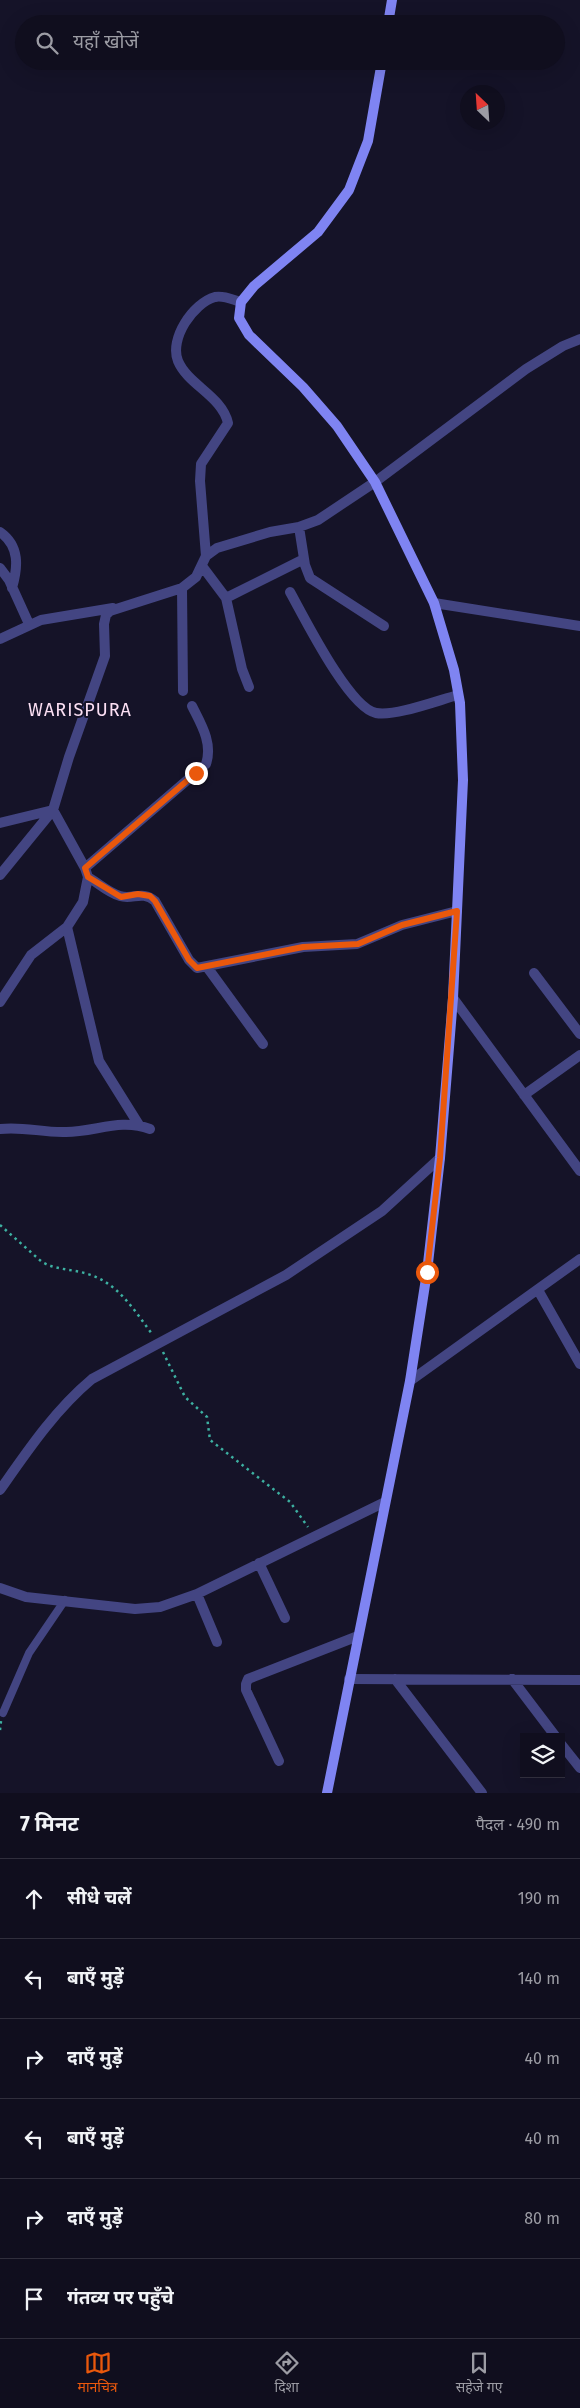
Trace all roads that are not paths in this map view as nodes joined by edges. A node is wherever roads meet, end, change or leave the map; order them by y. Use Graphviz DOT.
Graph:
graph roads {
  1 [pos="392,0"];
  2 [pos="390,15"];
  3 [pos="380,70"];
  4 [pos="241,302"];
  5 [pos="579,340"];
  6 [pos="375,482"];
  7 [pos="299,527"];
  8 [pos="0,532"];
  9 [pos="304,559"];
  10 [pos="204,561"];
  11 [pos="0,568"];
  12 [pos="12,588"];
  13 [pos="182,588"];
  14 [pos="290,592"];
  15 [pos="226,598"];
  16 [pos="434,603"];
  17 [pos="116,607"];
  18 [pos="29,624"];
  19 [pos="384,626"];
  20 [pos="580,626"];
  21 [pos="0,639"];
  22 [pos="249,687"];
  23 [pos="183,691"];
  24 [pos="458,695"];
  25 [pos="192,706"];
  26 [pos="53,810"];
  27 [pos="0,824"];
  28 [pos="86,872"];
  29 [pos="0,875"];
  30 [pos="457,911"];
  31 [pos="67,927"];
  32 [pos="207,968"];
  33 [pos="534,972"];
  34 [pos="453,998"];
  35 [pos="0,1002"];
  36 [pos="580,1034"];
  37 [pos="263,1044"];
  38 [pos="580,1055"];
  39 [pos="524,1096"];
  40 [pos="139,1125"];
  41 [pos="150,1128"];
  42 [pos="0,1129"];
  43 [pos="440,1158"];
  44 [pos="580,1171"];
  45 [pos="580,1259"];
  46 [pos="538,1290"];
  47 [pos="580,1364"];
  48 [pos="410,1381"];
  49 [pos="0,1490"];
  50 [pos="385,1502"];
  51 [pos="259,1563"];
  52 [pos="0,1588"];
  53 [pos="0,1593"];
  54 [pos="12,1593"];
  55 [pos="197,1594"];
  56 [pos="65,1600"];
  57 [pos="285,1618"];
  58 [pos="358,1636"];
  59 [pos="217,1642"];
  60 [pos="349,1679"];
  61 [pos="395,1679"];
  62 [pos="512,1679"];
  63 [pos="580,1680"];
  64 [pos="3,1713"];
  65 [pos="553,1733"];
  66 [pos="565,1749"];
  67 [pos="279,1761"];
  68 [pos="580,1768"];
  69 [pos="327,1793"];
  70 [pos="482,1793"];
  1 -- 2 [label="street"];
  3 -- 4 [label="street"];
  4 -- 6 [label="street"];
  4 -- 10 [label="street"];
  5 -- 6 [label="street"];
  6 -- 7 [label="street"];
  6 -- 16 [label="street"];
  7 -- 9 [label="street"];
  7 -- 10 [label="street"];
  8 -- 12 [label="street"];
  9 -- 15 [label="street"];
  9 -- 19 [label="street"];
  10 -- 13 [label="street"];
  10 -- 15 [label="street"];
  11 -- 12 [label="street"];
  12 -- 18 [label="street"];
  13 -- 17 [label="street"];
  13 -- 23 [label="street"];
  14 -- 24 [label="street"];
  15 -- 22 [label="street"];
  16 -- 20 [label="street"];
  16 -- 24 [label="street"];
  17 -- 18 [label="street"];
  17 -- 26 [label="street"];
  18 -- 21 [label="street"];
  24 -- 30 [label="street"];
  25 -- 28 [label="street"];
  26 -- 27 [label="street"];
  26 -- 28 [label="street"];
  26 -- 29 [label="street"];
  28 -- 31 [label="street"];
  28 -- 32 [label="street"];
  30 -- 32 [label="street"];
  30 -- 34 [label="street"];
  31 -- 35 [label="street"];
  31 -- 40 [label="street"];
  32 -- 37 [label="street"];
  33 -- 36 [label="street"];
  34 -- 39 [label="street"];
  34 -- 43 [label="street"];
  38 -- 39 [label="street"];
  39 -- 44 [label="street"];
  40 -- 41 [label="street"];
  40 -- 42 [label="street"];
  43 -- 48 [label="street"];
  43 -- 49 [label="street"];
  45 -- 46 [label="street"];
  46 -- 47 [label="street"];
  46 -- 48 [label="street"];
  48 -- 50 [label="street"];
  50 -- 51 [label="street"];
  50 -- 58 [label="street"];
  51 -- 55 [label="street"];
  51 -- 57 [label="street"];
  52 -- 54 [label="street"];
  53 -- 54 [label="street"];
  54 -- 56 [label="street"];
  55 -- 56 [label="street"];
  55 -- 59 [label="street"];
  56 -- 64 [label="lane"];
  58 -- 60 [label="street"];
  58 -- 67 [label="street"];
  60 -- 61 [label="street"];
  60 -- 69 [label="street"];
  61 -- 62 [label="street"];
  61 -- 70 [label="street"];
  62 -- 63 [label="street"];
  62 -- 65 [label="street"];
  66 -- 68 [label="street"];
}
